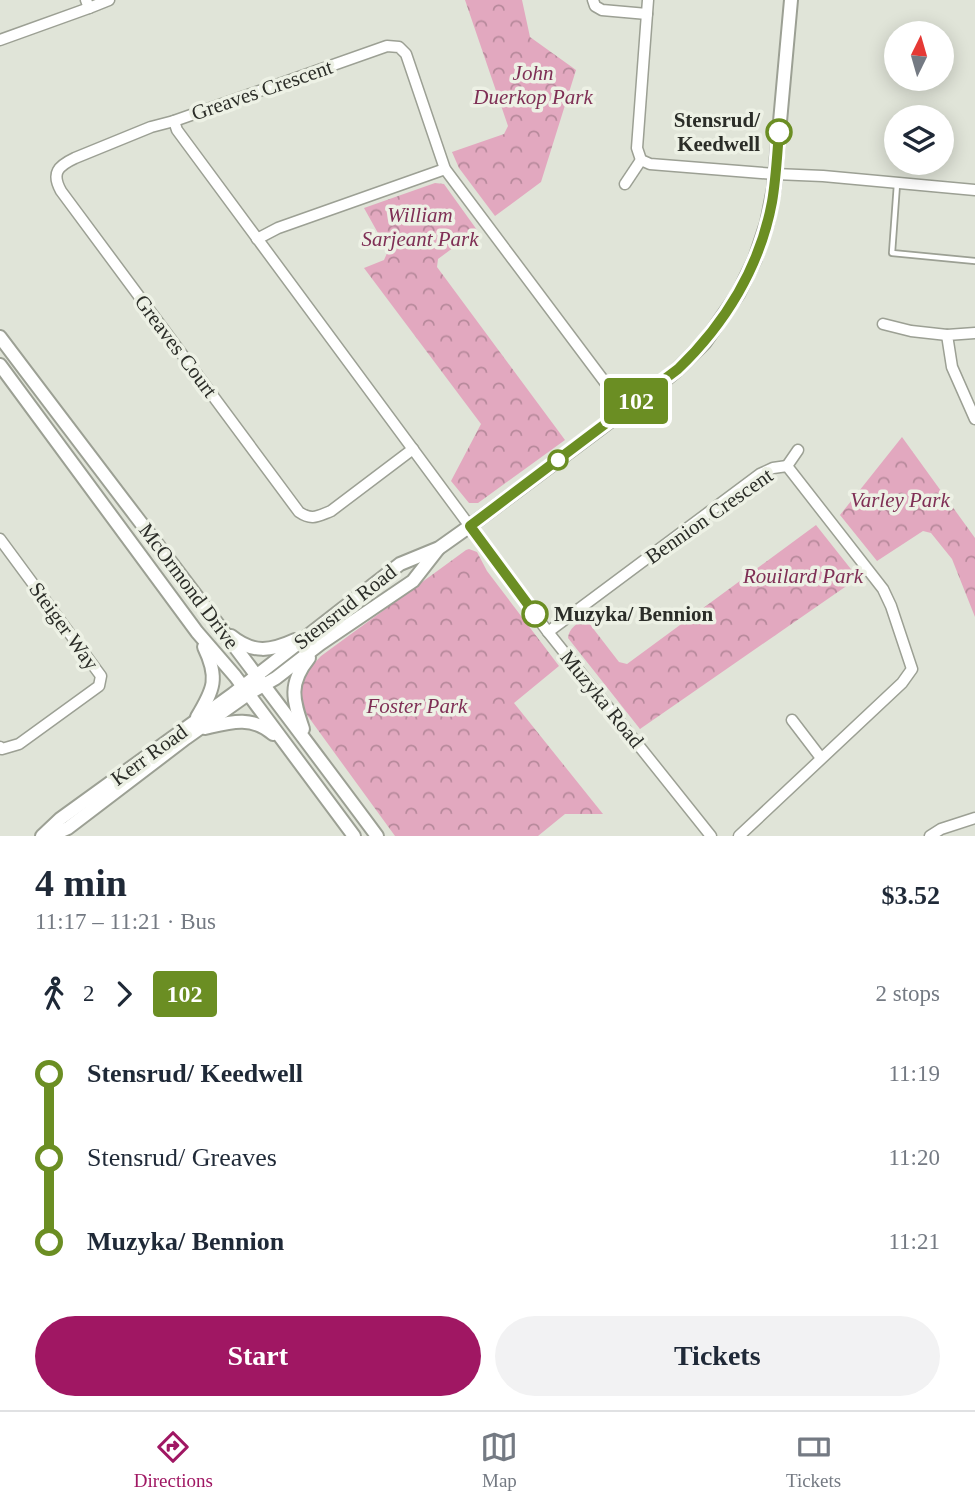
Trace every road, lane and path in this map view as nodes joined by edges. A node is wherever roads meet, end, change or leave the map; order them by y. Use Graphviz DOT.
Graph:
graph roads {
  1 [pos="109,0"];
  2 [pos="593,0"];
  3 [pos="648,0"];
  4 [pos="790,0"];
  5 [pos="87,4"];
  6 [pos="647,14"];
  7 [pos="0,40"];
  8 [pos="174,121"];
  9 [pos="641,160"];
  10 [pos="446,169"];
  11 [pos="775,174"];
  12 [pos="898,183"];
  13 [pos="625,184"];
  14 [pos="975,190"];
  15 [pos="257,239"];
  16 [pos="975,261"];
  17 [pos="883,324"];
  18 [pos="975,333"];
  19 [pos="947,335"];
  20 [pos="0,337"];
  21 [pos="0,365"];
  22 [pos="625,409"];
  23 [pos="975,419"];
  24 [pos="413,449"];
  25 [pos="799,450"];
  26 [pos="787,466"];
  27 [pos="458,510"];
  28 [pos="470,526"];
  29 [pos="0,539"];
  30 [pos="439,548"];
  31 [pos="215,622"];
  32 [pos="197,632"];
  33 [pos="548,632"];
  34 [pos="311,634"];
  35 [pos="320,644"];
  36 [pos="261,680"];
  37 [pos="245,690"];
  38 [pos="792,720"];
  39 [pos="198,725"];
  40 [pos="307,741"];
  41 [pos="0,747"];
  42 [pos="291,751"];
  43 [pos="821,758"];
  44 [pos="975,818"];
  45 [pos="42,836"];
  46 [pos="50,836"];
  47 [pos="354,836"];
  48 [pos="377,836"];
  49 [pos="711,836"];
  50 [pos="739,836"];
  51 [pos="930,836"];
  1 -- 5 [label="street"];
  2 -- 6 [label="street"];
  3 -- 6 [label="street"];
  4 -- 11 [label="main road, Stensrud Road"];
  5 -- 7 [label="street"];
  6 -- 9 [label="street"];
  8 -- 10 [label="street, Greaves Crescent"];
  8 -- 15 [label="street, Greaves Crescent"];
  8 -- 24 [label="street, Greaves Court"];
  9 -- 11 [label="street"];
  9 -- 13 [label="street"];
  10 -- 15 [label="street"];
  10 -- 22 [label="street, Greaves Crescent"];
  11 -- 12 [label="street"];
  11 -- 22 [label="main road, Stensrud Road"];
  12 -- 14 [label="street"];
  12 -- 16 [label="lane"];
  15 -- 24 [label="street, Greaves Crescent"];
  17 -- 19 [label="street"];
  18 -- 19 [label="street"];
  19 -- 23 [label="street"];
  20 -- 31 [label="main road, McOrmond Drive"];
  21 -- 32 [label="main road, McOrmond Drive"];
  22 -- 28 [label="main road, Stensrud Road"];
  24 -- 27 [label="street, Greaves Crescent"];
  25 -- 26 [label="street"];
  26 -- 33 [label="street, Bennion Crescent"];
  26 -- 43 [label="street, Bennion Crescent"];
  27 -- 28 [label="street, Muzyka Road"];
  28 -- 30 [label="main road, Stensrud Road"];
  28 -- 33 [label="street, Muzyka Road"];
  29 -- 41 [label="street, Steiger Way"];
  30 -- 34 [label="main road, Stensrud Road"];
  30 -- 35 [label="main road, Stensrud Road"];
  31 -- 34 [label="main road"];
  31 -- 36 [label="main road, McOrmond Drive"];
  32 -- 37 [label="main road, McOrmond Drive"];
  32 -- 39 [label="main road"];
  33 -- 49 [label="street, Muzyka Road"];
  34 -- 36 [label="main road, Stensrud Road"];
  35 -- 36 [label="main road, Stensrud Road"];
  35 -- 40 [label="main road"];
  36 -- 37 [label="main road, Kerr Road"];
  36 -- 40 [label="main road, McOrmond Drive"];
  37 -- 39 [label="main road, Kerr Road"];
  37 -- 42 [label="main road, McOrmond Drive"];
  38 -- 43 [label="street"];
  39 -- 42 [label="main road"];
  39 -- 45 [label="main road, Kerr Road"];
  39 -- 46 [label="main road, Kerr Road"];
  40 -- 48 [label="main road, McOrmond Drive"];
  42 -- 47 [label="main road, McOrmond Drive"];
  43 -- 50 [label="street, Bennion Crescent"];
  44 -- 51 [label="street"];
}
